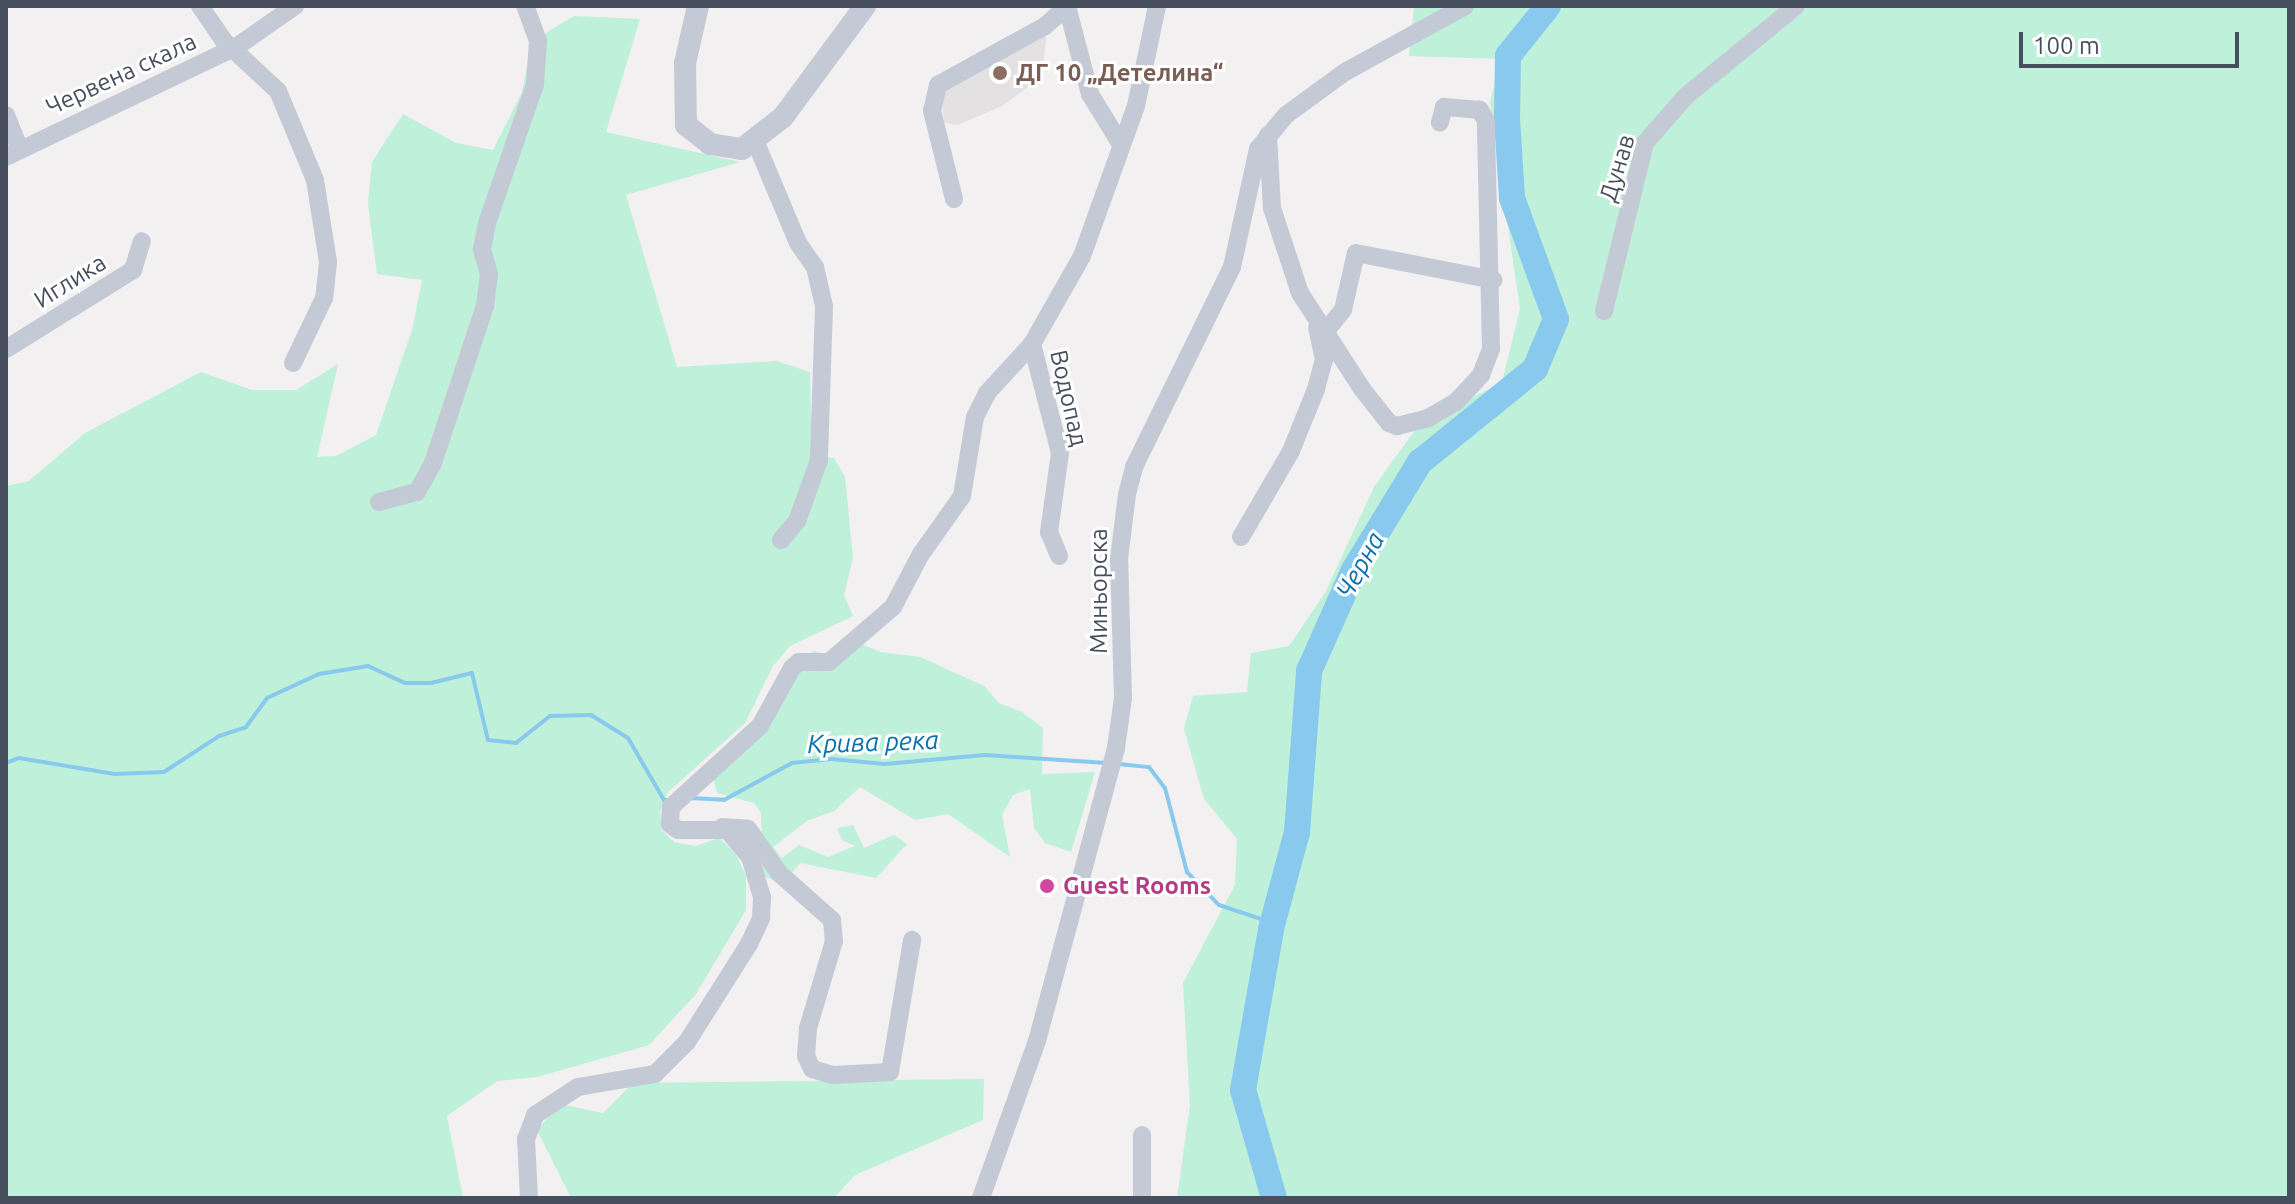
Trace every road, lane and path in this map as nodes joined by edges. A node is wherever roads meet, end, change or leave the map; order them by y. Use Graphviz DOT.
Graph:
graph roads {
  1 [pos="200,6"];
  2 [pos="295,6"];
  3 [pos="525,6"];
  4 [pos="698,6"];
  5 [pos="865,6"];
  6 [pos="1067,6"];
  7 [pos="1157,6"];
  8 [pos="1465,6"];
  9 [pos="1796,6"];
  10 [pos="236,47"];
  11 [pos="6,115"];
  12 [pos="1440,122"];
  13 [pos="1268,135"];
  14 [pos="756,143"];
  15 [pos="1120,143"];
  16 [pos="13,153"];
  17 [pos="954,199"];
  18 [pos="142,241"];
  19 [pos="1493,280"];
  20 [pos="1604,311"];
  21 [pos="1314,314"];
  22 [pos="1325,332"];
  23 [pos="1032,344"];
  24 [pos="6,349"];
  25 [pos="293,363"];
  26 [pos="379,502"];
  27 [pos="1241,537"];
  28 [pos="781,540"];
  29 [pos="1059,556"];
  30 [pos="720,829"];
  31 [pos="912,940"];
  32 [pos="1142,1135"];
  33 [pos="529,1198"];
  34 [pos="981,1198"];
  35 [pos="1142,1198"];
  1 -- 10 [label="street"];
  2 -- 10 [label="street, Червена скала"];
  3 -- 26 [label="street"];
  4 -- 14 [label="street"];
  5 -- 14 [label="street"];
  6 -- 15 [label="street"];
  6 -- 17 [label="street"];
  7 -- 15 [label="street"];
  8 -- 13 [label="street, Миньорска"];
  9 -- 20 [label="street, Дунав"];
  10 -- 16 [label="street, Червена скала"];
  10 -- 25 [label="street"];
  11 -- 16 [label="street"];
  12 -- 19 [label="street"];
  13 -- 21 [label="street"];
  13 -- 34 [label="street, Миньорска"];
  14 -- 28 [label="street"];
  15 -- 23 [label="street"];
  18 -- 24 [label="street, Иглика"];
  19 -- 22 [label="street"];
  19 -- 22 [label="street"];
  21 -- 22 [label="street"];
  21 -- 27 [label="street"];
  23 -- 29 [label="street, Водопад"];
  23 -- 30 [label="street"];
  30 -- 31 [label="street"];
  30 -- 33 [label="street"];
  32 -- 35 [label="street"];
}
